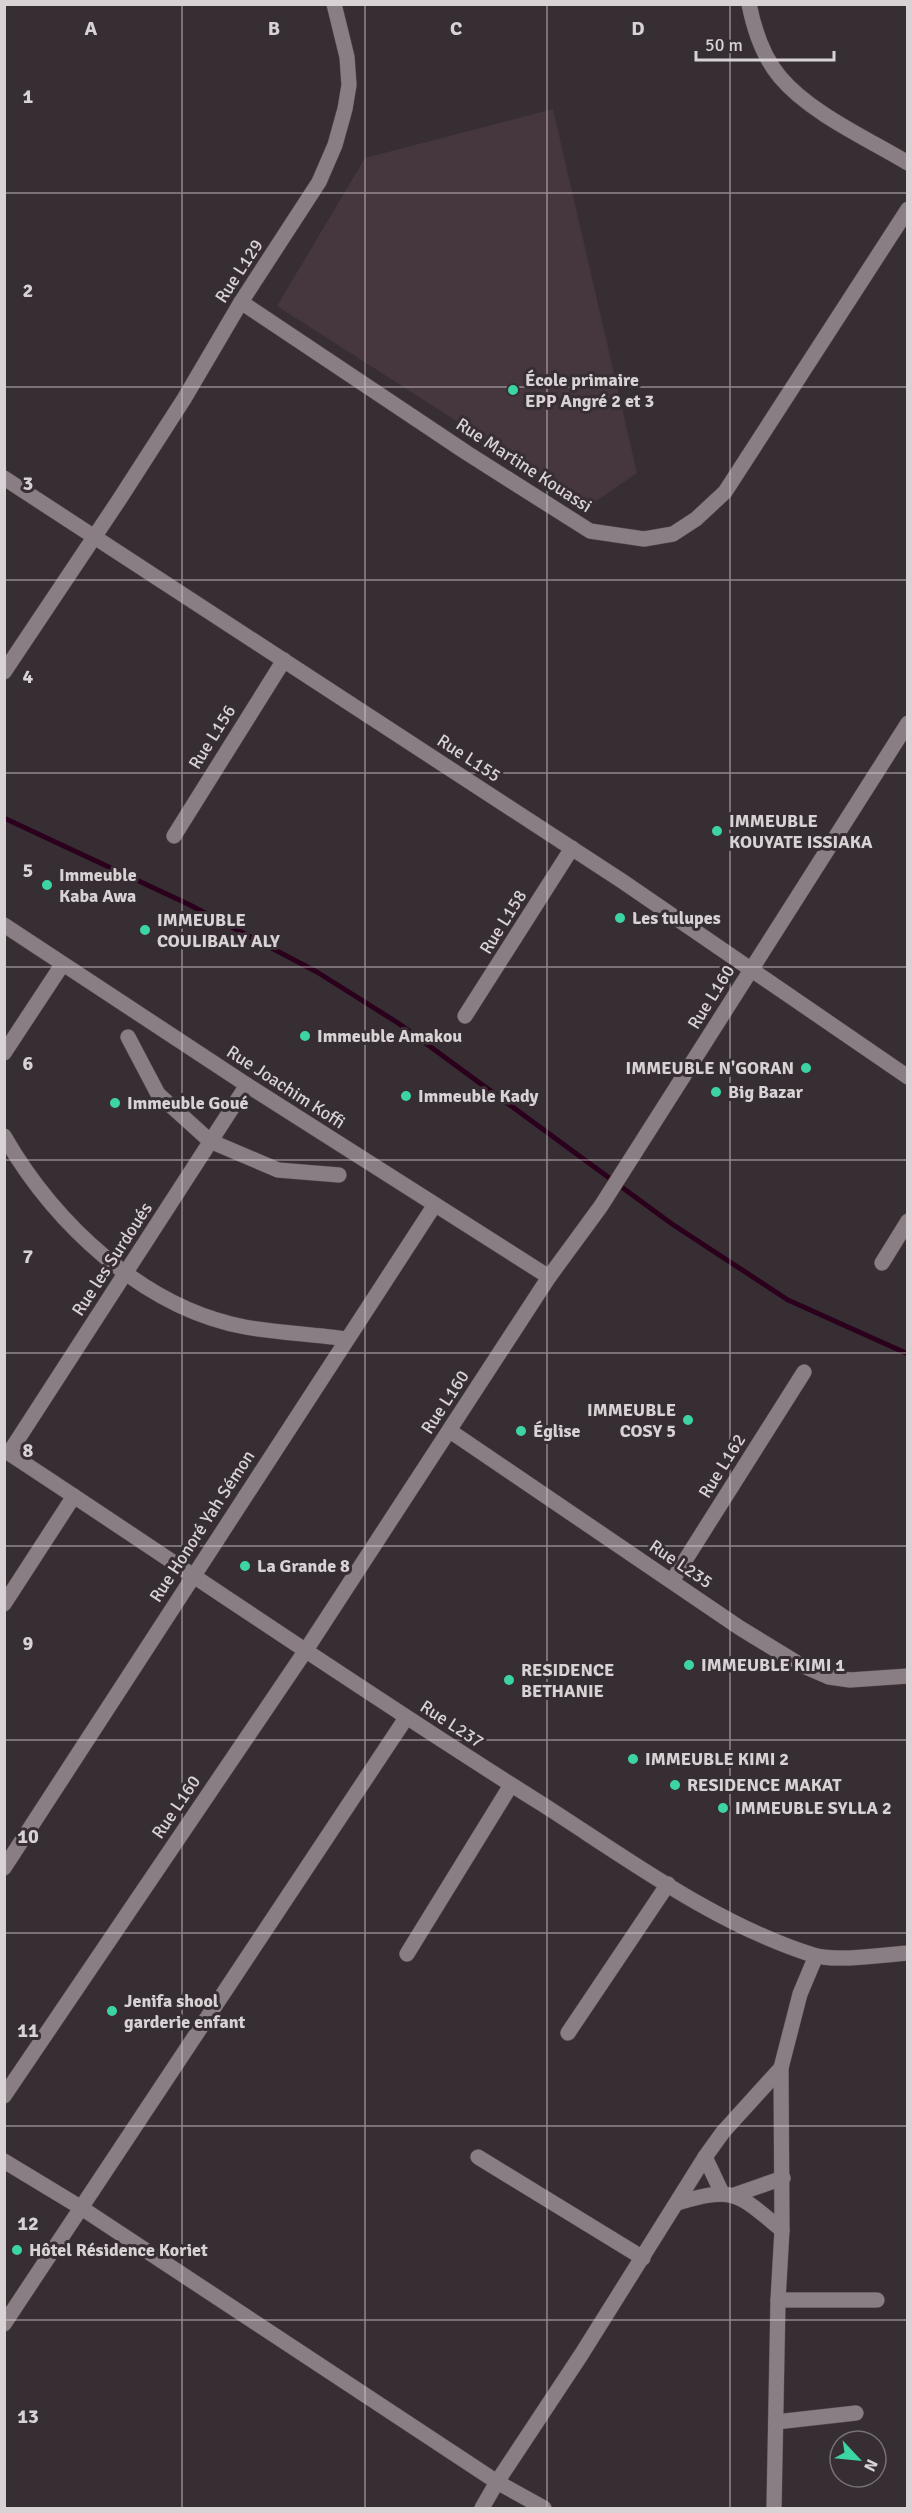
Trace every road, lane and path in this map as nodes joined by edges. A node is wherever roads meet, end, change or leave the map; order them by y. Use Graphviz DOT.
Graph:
graph roads {
  1 [pos="334,4"];
  2 [pos="749,4"];
  3 [pos="908,163"];
  4 [pos="908,209"];
  5 [pos="241,302"];
  6 [pos="4,478"];
  7 [pos="94,537"];
  8 [pos="284,660"];
  9 [pos="4,672"];
  10 [pos="908,723"];
  11 [pos="174,836"];
  12 [pos="572,848"];
  13 [pos="4,925"];
  14 [pos="62,965"];
  15 [pos="751,970"];
  16 [pos="465,1016"];
  17 [pos="129,1037"];
  18 [pos="4,1053"];
  19 [pos="908,1077"];
  20 [pos="247,1085"];
  21 [pos="4,1136"];
  22 [pos="210,1142"];
  23 [pos="339,1175"];
  24 [pos="434,1206"];
  25 [pos="908,1221"];
  26 [pos="882,1263"];
  27 [pos="126,1273"];
  28 [pos="549,1277"];
  29 [pos="346,1339"];
  30 [pos="804,1372"];
  31 [pos="450,1431"];
  32 [pos="7,1452"];
  33 [pos="74,1496"];
  34 [pos="194,1575"];
  35 [pos="672,1581"];
  36 [pos="4,1604"];
  37 [pos="306,1650"];
  38 [pos="908,1676"];
  39 [pos="406,1718"];
  40 [pos="511,1785"];
  41 [pos="4,1868"];
  42 [pos="668,1884"];
  43 [pos="908,1953"];
  44 [pos="407,1954"];
  45 [pos="816,1956"];
  46 [pos="568,2033"];
  47 [pos="782,2068"];
  48 [pos="4,2096"];
  49 [pos="478,2157"];
  50 [pos="705,2157"];
  51 [pos="4,2161"];
  52 [pos="783,2178"];
  53 [pos="728,2194"];
  54 [pos="677,2204"];
  55 [pos="80,2207"];
  56 [pos="782,2230"];
  57 [pos="643,2258"];
  58 [pos="778,2300"];
  59 [pos="878,2300"];
  60 [pos="4,2324"];
  61 [pos="856,2413"];
  62 [pos="776,2422"];
  63 [pos="497,2482"];
  64 [pos="482,2508"];
  65 [pos="544,2508"];
  66 [pos="774,2508"];
  1 -- 5 [label="street, Rue L129"];
  2 -- 3 [label="street"];
  4 -- 5 [label="street, Rue Martine Kouassi"];
  5 -- 7 [label="street, Rue L129"];
  6 -- 7 [label="street, Rue L155"];
  7 -- 8 [label="street, Rue L155"];
  7 -- 9 [label="street, Rue L129"];
  8 -- 11 [label="street, Rue L156"];
  8 -- 12 [label="street, Rue L155"];
  10 -- 15 [label="street, Rue L160"];
  12 -- 15 [label="street, Rue L155"];
  12 -- 16 [label="street, Rue L158"];
  13 -- 14 [label="street, Rue Joachim Koffi"];
  14 -- 18 [label="street"];
  14 -- 20 [label="street, Rue Joachim Koffi"];
  15 -- 19 [label="street, Rue L155"];
  15 -- 28 [label="street, Rue L160"];
  17 -- 22 [label="street"];
  20 -- 22 [label="street, Rue les Surdoués"];
  20 -- 24 [label="street, Rue Joachim Koffi"];
  21 -- 27 [label="street"];
  22 -- 23 [label="street"];
  22 -- 27 [label="street, Rue les Surdoués"];
  24 -- 28 [label="street, Rue Joachim Koffi"];
  24 -- 29 [label="street, Rue Honoré Yah Sémon"];
  25 -- 26 [label="street"];
  27 -- 29 [label="street"];
  27 -- 32 [label="street, Rue les Surdoués"];
  28 -- 31 [label="street, Rue L160"];
  29 -- 34 [label="street, Rue Honoré Yah Sémon"];
  30 -- 35 [label="street, Rue L162"];
  31 -- 35 [label="street, Rue L235"];
  31 -- 37 [label="street, Rue L160"];
  32 -- 33 [label="street, Rue L237"];
  33 -- 34 [label="street, Rue L237"];
  33 -- 36 [label="street"];
  34 -- 37 [label="street, Rue L237"];
  34 -- 41 [label="street, Rue Honoré Yah Sémon"];
  35 -- 38 [label="street, Rue L235"];
  37 -- 39 [label="street, Rue L237"];
  37 -- 48 [label="street, Rue L160"];
  39 -- 40 [label="street, Rue L237"];
  39 -- 55 [label="street"];
  40 -- 42 [label="street, Rue L237"];
  40 -- 44 [label="street"];
  42 -- 45 [label="street, Rue L237"];
  42 -- 46 [label="street"];
  43 -- 45 [label="street, Rue L237"];
  45 -- 47 [label="street"];
  47 -- 50 [label="street"];
  47 -- 52 [label="street"];
  49 -- 57 [label="street"];
  50 -- 53 [label="street"];
  50 -- 54 [label="street"];
  51 -- 55 [label="street"];
  52 -- 53 [label="street"];
  52 -- 56 [label="street"];
  53 -- 54 [label="street"];
  53 -- 56 [label="street"];
  54 -- 57 [label="street"];
  55 -- 60 [label="street"];
  55 -- 63 [label="street"];
  56 -- 58 [label="street"];
  57 -- 63 [label="street"];
  58 -- 59 [label="street"];
  58 -- 62 [label="street"];
  61 -- 62 [label="street"];
  62 -- 66 [label="street"];
  63 -- 64 [label="street"];
  63 -- 65 [label="street"];
}
